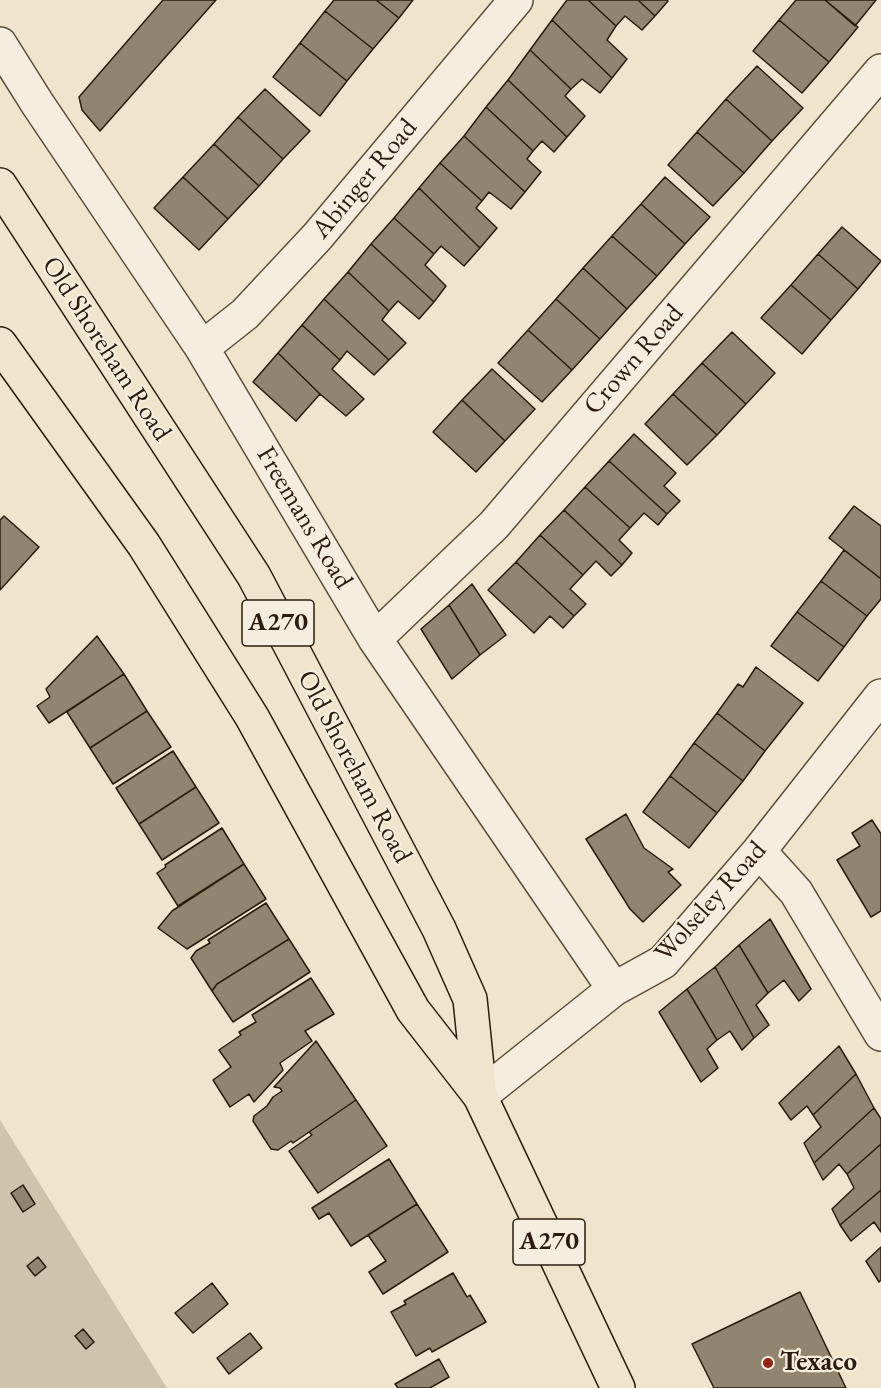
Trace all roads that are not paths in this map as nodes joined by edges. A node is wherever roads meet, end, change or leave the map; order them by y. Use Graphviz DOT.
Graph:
graph roads {
  1 [pos="516,0"];
  2 [pos="0,44"];
  3 [pos="881,71"];
  4 [pos="0,185"];
  5 [pos="0,344"];
  6 [pos="202,348"];
  7 [pos="375,639"];
  8 [pos="881,696"];
  9 [pos="759,851"];
  10 [pos="614,989"];
  11 [pos="881,1034"];
  12 [pos="480,1096"];
  13 [pos="618,1388"];
  1 -- 6 [label="street, Abinger Road"];
  2 -- 6 [label="street, Freemans Road"];
  3 -- 7 [label="street, Crown Road"];
  4 -- 12 [label="main road, Old Shoreham Road / A270"];
  5 -- 12 [label="main road, Old Shoreham Road / A270"];
  6 -- 7 [label="street, Freemans Road"];
  7 -- 10 [label="street, Freemans Road"];
  8 -- 9 [label="street, Wolseley Road"];
  9 -- 10 [label="street, Wolseley Road"];
  9 -- 11 [label="street"];
  10 -- 12 [label="street, Wolseley Road"];
  12 -- 13 [label="main road, Old Shoreham Road / A270"];
}
